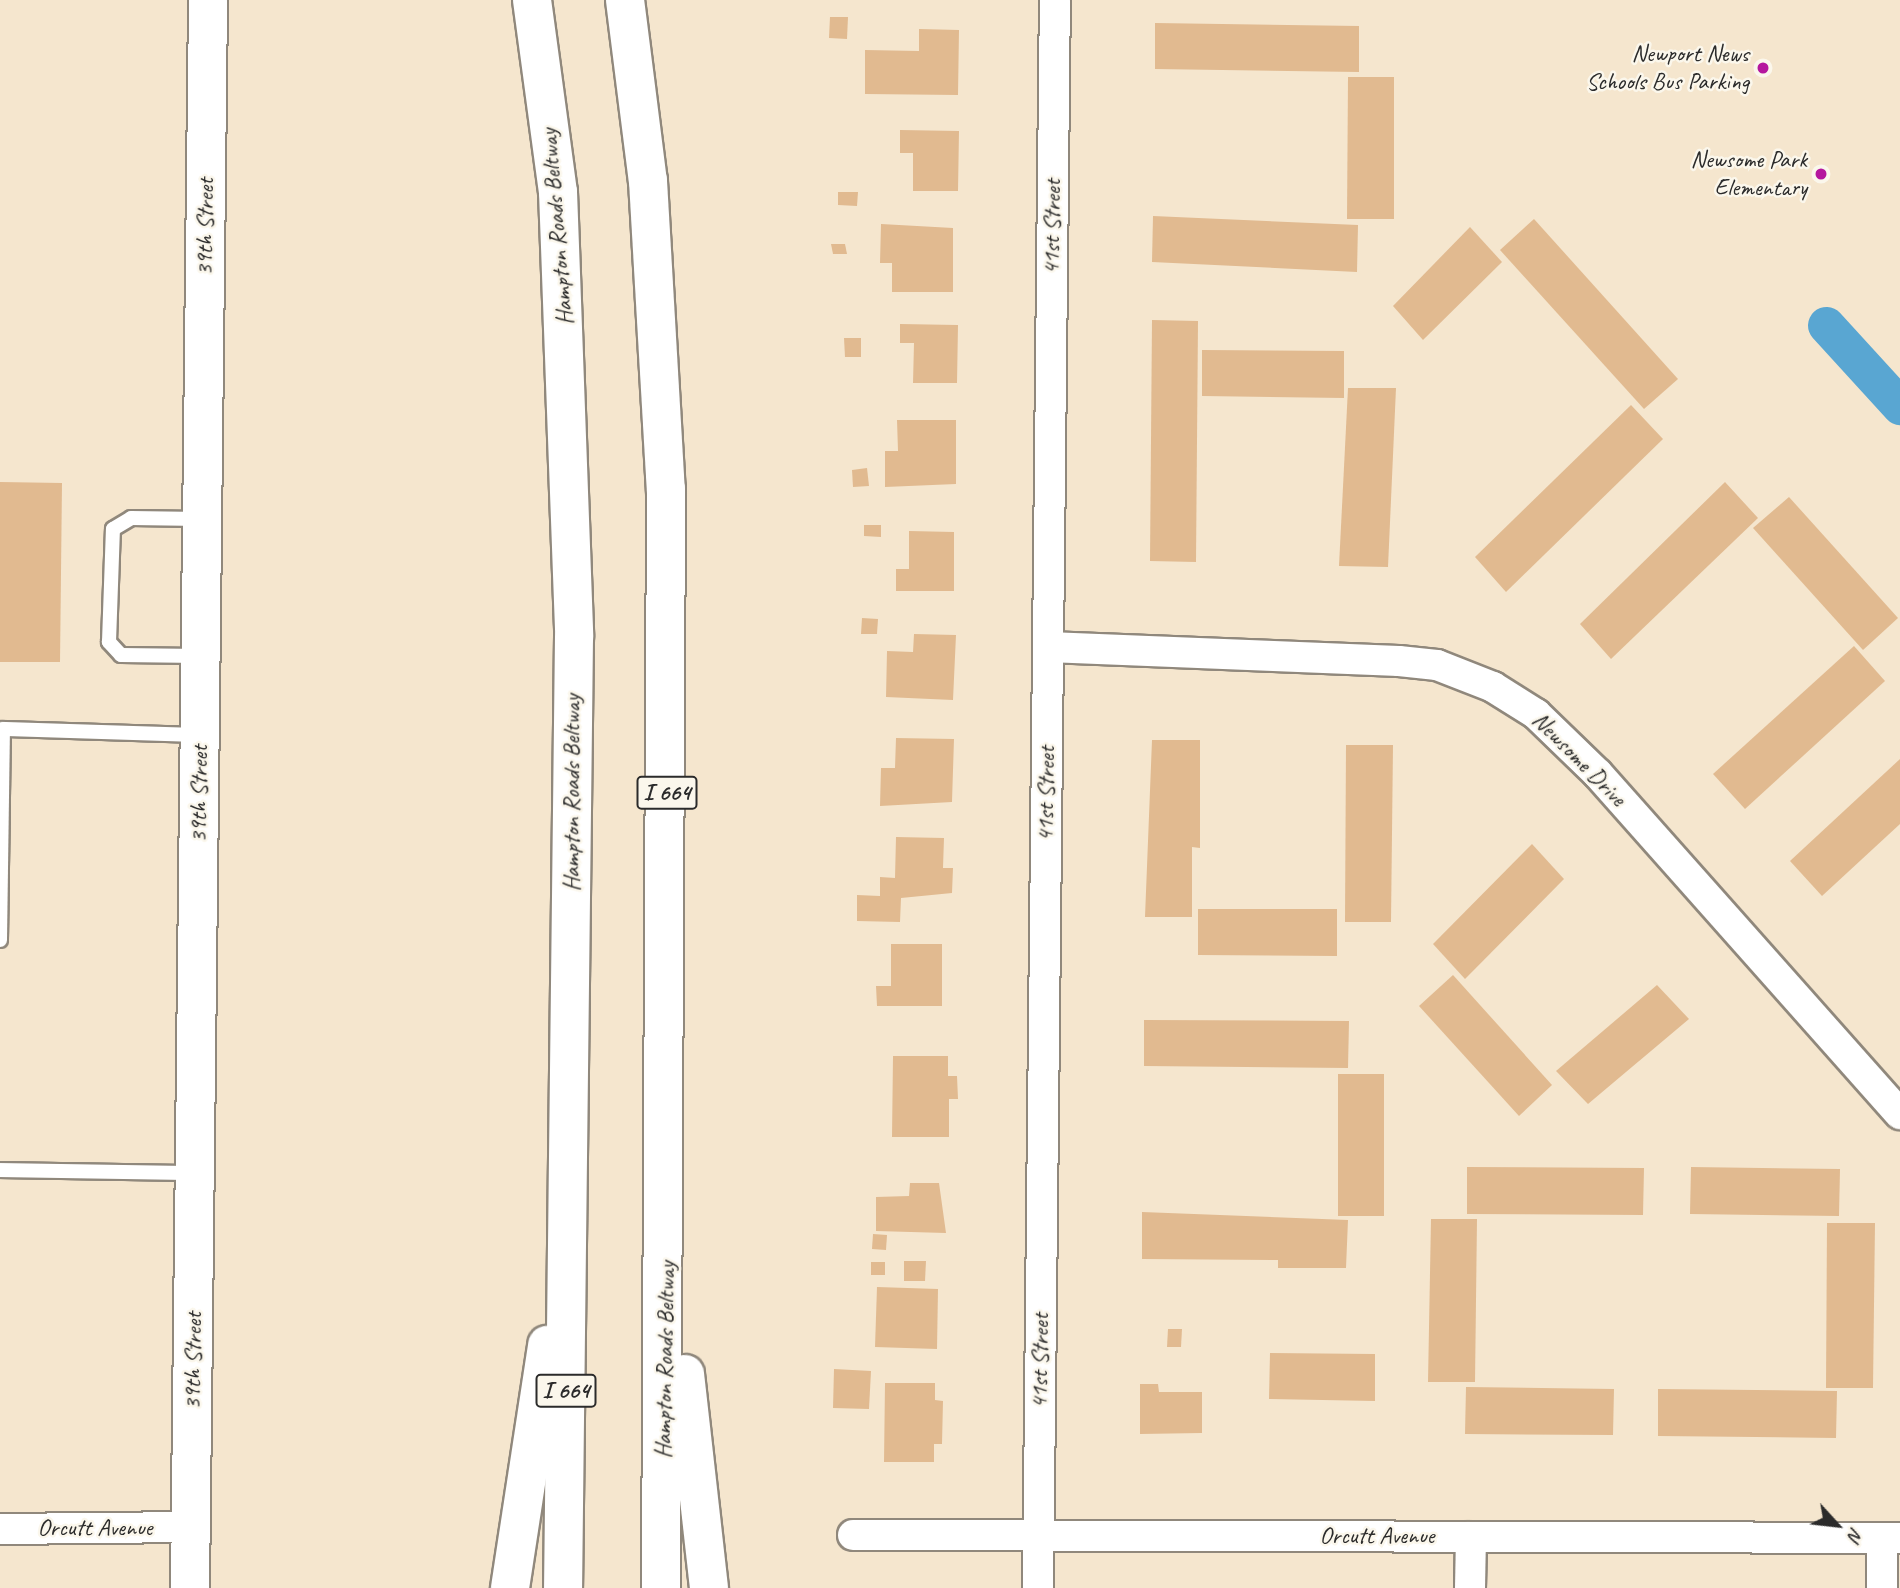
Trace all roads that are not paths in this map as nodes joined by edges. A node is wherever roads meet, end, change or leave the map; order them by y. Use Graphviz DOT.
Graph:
graph roads {
  1 [pos="208,0"];
  2 [pos="533,0"];
  3 [pos="625,0"];
  4 [pos="1055,0"];
  5 [pos="202,519"];
  6 [pos="1048,647"];
  7 [pos="201,656"];
  8 [pos="199,735"];
  9 [pos="0,940"];
  10 [pos="1900,1114"];
  11 [pos="0,1170"];
  12 [pos="195,1173"];
  13 [pos="569,1194"];
  14 [pos="667,1207"];
  15 [pos="191,1527"];
  16 [pos="0,1529"];
  17 [pos="1038,1532"];
  18 [pos="853,1535"];
  19 [pos="1471,1536"];
  20 [pos="1891,1538"];
  21 [pos="190,1588"];
  22 [pos="510,1588"];
  23 [pos="563,1588"];
  24 [pos="661,1588"];
  25 [pos="709,1588"];
  26 [pos="1038,1588"];
  27 [pos="1470,1588"];
  28 [pos="1882,1588"];
  1 -- 5 [label="main road, 39th Street"];
  2 -- 13 [label="main road, Hampton Roads Beltway / I 664"];
  3 -- 14 [label="main road, Hampton Roads Beltway / I 664"];
  4 -- 6 [label="street, 41st Street"];
  5 -- 7 [label="main road, 39th Street"];
  5 -- 7 [label="lane"];
  6 -- 10 [label="street, Newsome Drive"];
  6 -- 17 [label="street, 41st Street"];
  7 -- 8 [label="main road, 39th Street"];
  8 -- 9 [label="lane"];
  8 -- 12 [label="main road, 39th Street"];
  11 -- 12 [label="lane"];
  12 -- 15 [label="main road, 39th Street"];
  13 -- 22 [label="main road"];
  13 -- 23 [label="main road, Hampton Roads Beltway / I 664"];
  14 -- 24 [label="main road, Hampton Roads Beltway / I 664"];
  14 -- 25 [label="main road"];
  15 -- 16 [label="street, Orcutt Avenue"];
  15 -- 21 [label="main road, 39th Street"];
  17 -- 18 [label="street, Orcutt Avenue"];
  17 -- 19 [label="street, Orcutt Avenue"];
  17 -- 26 [label="street, 41st Street"];
  19 -- 20 [label="street, Orcutt Avenue"];
  19 -- 27 [label="street"];
  20 -- 28 [label="street"];
}
